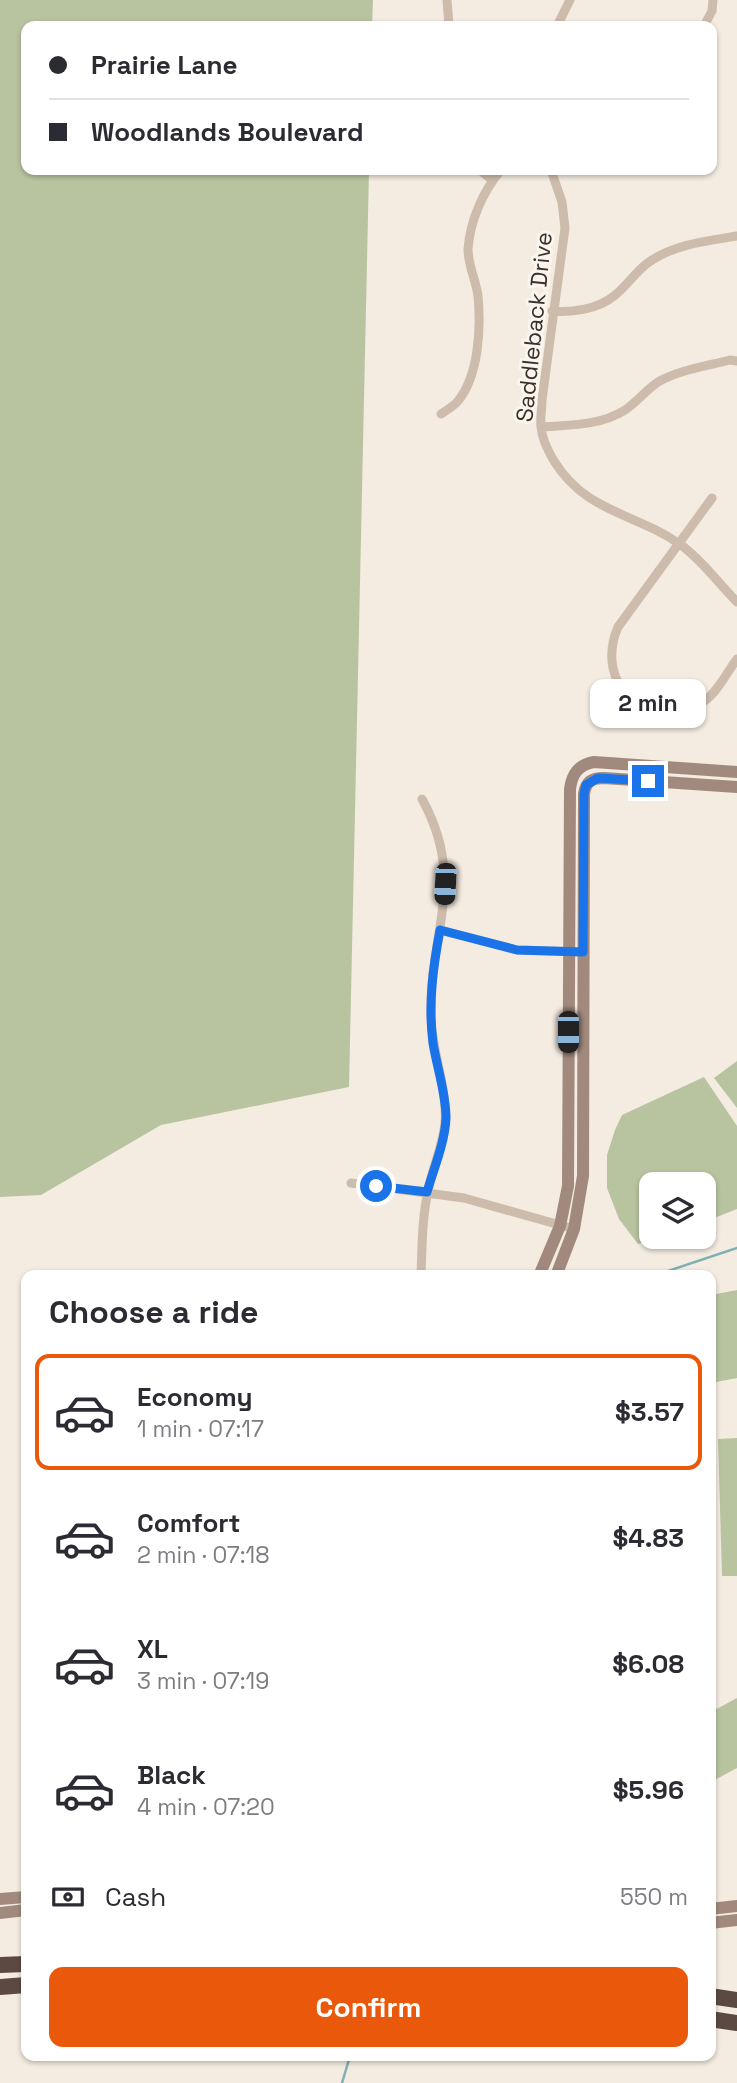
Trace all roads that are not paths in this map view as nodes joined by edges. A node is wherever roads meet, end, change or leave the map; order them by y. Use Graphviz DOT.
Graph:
graph roads {
  1 [pos="447,0"];
  2 [pos="570,0"];
  3 [pos="713,0"];
  4 [pos="449,21"];
  5 [pos="560,21"];
  6 [pos="707,21"];
  7 [pos="486,175"];
  8 [pos="496,175"];
  9 [pos="553,175"];
  10 [pos="492,180"];
  11 [pos="737,236"];
  12 [pos="552,311"];
  13 [pos="737,361"];
  14 [pos="441,414"];
  15 [pos="541,427"];
  16 [pos="712,498"];
  17 [pos="680,544"];
  18 [pos="737,602"];
  19 [pos="737,659"];
  20 [pos="737,772"];
  21 [pos="737,787"];
  22 [pos="422,799"];
  23 [pos="440,930"];
  24 [pos="568,952"];
  25 [pos="583,952"];
  26 [pos="351,1183"];
  27 [pos="427,1192"];
  28 [pos="560,1226"];
  29 [pos="574,1229"];
  30 [pos="421,1270"];
  31 [pos="542,1270"];
  32 [pos="558,1270"];
  33 [pos="21,1897"];
  34 [pos="0,1899"];
  35 [pos="737,1906"];
  36 [pos="716,1908"];
  37 [pos="21,1911"];
  38 [pos="0,1913"];
  39 [pos="737,1920"];
  40 [pos="716,1922"];
  41 [pos="21,1964"];
  42 [pos="0,1965"];
  43 [pos="21,1985"];
  44 [pos="0,1987"];
  45 [pos="716,1997"];
  46 [pos="737,2000"];
  47 [pos="716,2020"];
  48 [pos="737,2023"];
  1 -- 4 [label="street"];
  2 -- 5 [label="street"];
  3 -- 6 [label="street"];
  7 -- 10 [label="street"];
  8 -- 10 [label="street"];
  9 -- 12 [label="street, Saddleback Drive"];
  10 -- 14 [label="street"];
  11 -- 12 [label="street"];
  12 -- 15 [label="street, Saddleback Drive"];
  13 -- 15 [label="street"];
  15 -- 17 [label="street, Saddleback Drive"];
  16 -- 17 [label="street"];
  17 -- 18 [label="street, Saddleback Drive"];
  17 -- 19 [label="street"];
  20 -- 24 [label="street"];
  21 -- 25 [label="street"];
  22 -- 23 [label="street"];
  23 -- 24 [label="street"];
  23 -- 27 [label="street"];
  24 -- 25 [label="street"];
  24 -- 28 [label="street"];
  25 -- 29 [label="street"];
  26 -- 27 [label="street"];
  27 -- 28 [label="street"];
  27 -- 30 [label="street"];
  28 -- 29 [label="street"];
  28 -- 31 [label="street"];
  29 -- 32 [label="street"];
  33 -- 34 [label="street"];
  35 -- 36 [label="street"];
  37 -- 38 [label="street"];
  39 -- 40 [label="street"];
  41 -- 42 [label="highway"];
  43 -- 44 [label="highway"];
  45 -- 46 [label="highway"];
  47 -- 48 [label="highway"];
}
